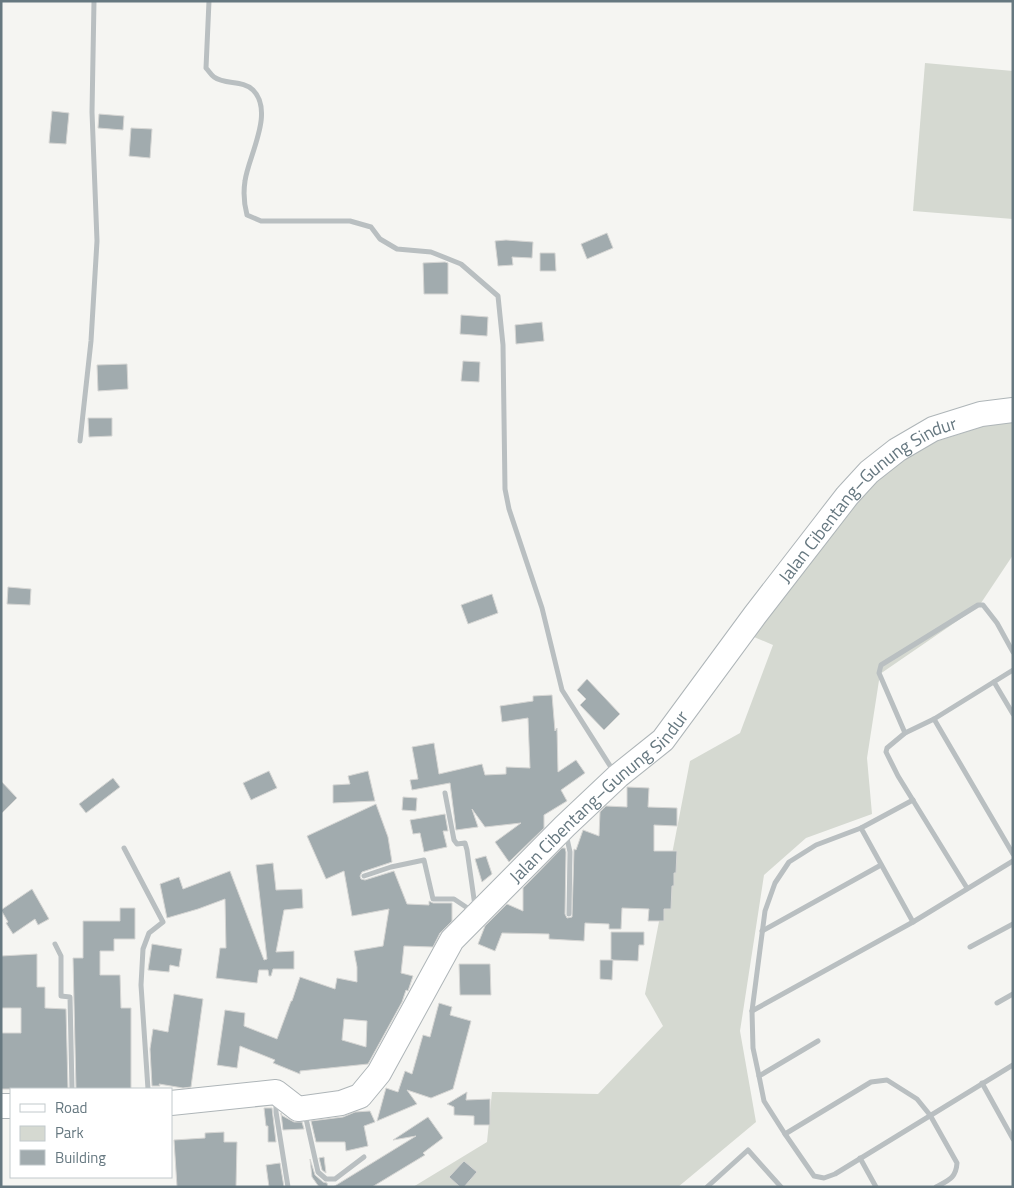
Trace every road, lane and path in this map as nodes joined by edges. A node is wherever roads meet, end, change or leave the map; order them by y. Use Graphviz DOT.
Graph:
graph roads {
  1 [pos="94,1"];
  2 [pos="209,1"];
  3 [pos="1013,410"];
  4 [pos="80,441"];
  5 [pos="1013,652"];
  6 [pos="1013,670"];
  7 [pos="994,682"];
  8 [pos="1013,714"];
  9 [pos="934,719"];
  10 [pos="905,733"];
  11 [pos="618,776"];
  12 [pos="445,793"];
  13 [pos="913,800"];
  14 [pos="565,826"];
  15 [pos="861,828"];
  16 [pos="124,848"];
  17 [pos="1013,854"];
  18 [pos="1013,861"];
  19 [pos="881,865"];
  20 [pos="364,876"];
  21 [pos="967,888"];
  22 [pos="476,914"];
  23 [pos="569,914"];
  24 [pos="913,922"];
  25 [pos="1013,924"];
  26 [pos="762,931"];
  27 [pos="55,944"];
  28 [pos="970,947"];
  29 [pos="1013,994"];
  30 [pos="996,1003"];
  31 [pos="752,1011"];
  32 [pos="818,1041"];
  33 [pos="1013,1065"];
  34 [pos="759,1076"];
  35 [pos="982,1083"];
  36 [pos="72,1088"];
  37 [pos="148,1088"];
  38 [pos="276,1092"];
  39 [pos="172,1103"];
  40 [pos="298,1110"];
  41 [pos="930,1115"];
  42 [pos="785,1134"];
  43 [pos="1012,1135"];
  44 [pos="364,1157"];
  45 [pos="860,1158"];
  46 [pos="288,1187"];
  47 [pos="708,1187"];
  48 [pos="781,1187"];
  49 [pos="876,1187"];
  50 [pos="936,1187"];
  1 -- 4 [label="street"];
  2 -- 11 [label="street"];
  3 -- 11 [label="street, Jalan Cibentang–Gunung Sindur"];
  5 -- 10 [label="street"];
  6 -- 7 [label="street"];
  7 -- 8 [label="street"];
  7 -- 9 [label="street"];
  9 -- 10 [label="street"];
  9 -- 17 [label="street"];
  10 -- 13 [label="street"];
  11 -- 14 [label="street, Jalan Cibentang–Gunung Sindur"];
  12 -- 22 [label="street"];
  13 -- 15 [label="street"];
  13 -- 21 [label="street"];
  14 -- 22 [label="street, Jalan Cibentang–Gunung Sindur"];
  14 -- 23 [label="street"];
  15 -- 19 [label="street"];
  15 -- 26 [label="street"];
  16 -- 37 [label="street"];
  18 -- 21 [label="street"];
  19 -- 24 [label="street"];
  19 -- 26 [label="street"];
  20 -- 22 [label="street"];
  21 -- 24 [label="street"];
  22 -- 40 [label="street, Jalan Cibentang–Gunung Sindur"];
  24 -- 31 [label="street"];
  25 -- 28 [label="street"];
  26 -- 31 [label="street"];
  27 -- 36 [label="street"];
  29 -- 30 [label="street"];
  31 -- 34 [label="street"];
  32 -- 34 [label="street"];
  33 -- 35 [label="street"];
  34 -- 42 [label="street"];
  35 -- 41 [label="street"];
  35 -- 43 [label="street"];
  38 -- 39 [label="street"];
  38 -- 40 [label="street"];
  38 -- 46 [label="street"];
  40 -- 44 [label="street"];
  41 -- 42 [label="street"];
  41 -- 45 [label="street"];
  41 -- 50 [label="street"];
  42 -- 45 [label="street"];
  45 -- 49 [label="street"];
  47 -- 48 [label="street"];
}
